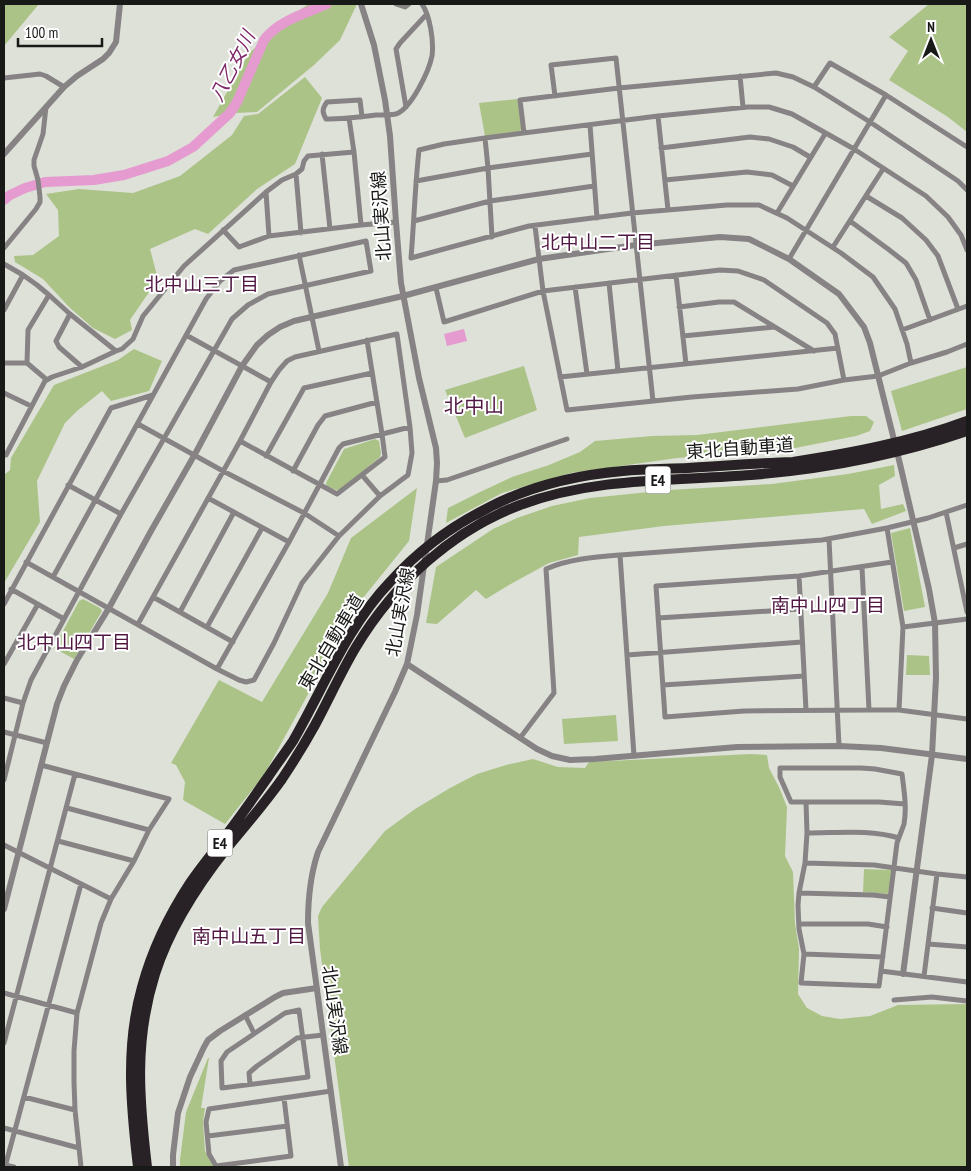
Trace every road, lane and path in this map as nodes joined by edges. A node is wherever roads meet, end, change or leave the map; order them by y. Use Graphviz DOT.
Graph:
graph roads {
  1 [pos="120,4"];
  2 [pos="361,4"];
  3 [pos="396,4"];
  4 [pos="409,4"];
  5 [pos="422,4"];
  6 [pos="426,15"];
  7 [pos="740,76"];
  8 [pos="4,78"];
  9 [pos="64,87"];
  10 [pos="814,87"];
  11 [pos="618,88"];
  12 [pos="886,94"];
  13 [pos="555,96"];
  14 [pos="46,107"];
  15 [pos="406,107"];
  16 [pos="744,107"];
  17 [pos="388,114"];
  18 [pos="658,116"];
  19 [pos="362,117"];
  20 [pos="349,118"];
  21 [pos="622,120"];
  22 [pos="870,122"];
  23 [pos="590,124"];
  24 [pos="524,133"];
  25 [pos="825,134"];
  26 [pos="485,138"];
  27 [pos="967,147"];
  28 [pos="661,148"];
  29 [pos="854,150"];
  30 [pos="354,152"];
  31 [pos="4,154"];
  32 [pos="322,154"];
  33 [pos="592,154"];
  34 [pos="810,157"];
  35 [pos="488,168"];
  36 [pos="884,169"];
  37 [pos="296,174"];
  38 [pos="665,180"];
  39 [pos="416,181"];
  40 [pos="594,186"];
  41 [pos="793,186"];
  42 [pos="967,190"];
  43 [pos="266,192"];
  44 [pos="866,196"];
  45 [pos="490,200"];
  46 [pos="668,210"];
  47 [pos="632,213"];
  48 [pos="777,213"];
  49 [pos="597,218"];
  50 [pos="414,221"];
  51 [pos="850,221"];
  52 [pos="396,222"];
  53 [pos="361,225"];
  54 [pos="535,226"];
  55 [pos="330,229"];
  56 [pos="224,230"];
  57 [pos="806,230"];
  58 [pos="301,233"];
  59 [pos="269,236"];
  60 [pos="492,237"];
  61 [pos="636,246"];
  62 [pos="832,247"];
  63 [pos="4,248"];
  64 [pos="967,250"];
  65 [pos="299,255"];
  66 [pos="540,259"];
  67 [pos="789,260"];
  68 [pos="4,264"];
  69 [pos="23,275"];
  70 [pos="676,275"];
  71 [pos="640,280"];
  72 [pos="609,283"];
  73 [pos="305,286"];
  74 [pos="575,287"];
  75 [pos="436,288"];
  76 [pos="543,291"];
  77 [pos="49,294"];
  78 [pos="403,296"];
  79 [pos="967,306"];
  80 [pos="679,307"];
  81 [pos="958,309"];
  82 [pos="4,310"];
  83 [pos="70,314"];
  84 [pos="311,317"];
  85 [pos="930,320"];
  86 [pos="774,327"];
  87 [pos="902,330"];
  88 [pos="186,335"];
  89 [pos="682,336"];
  90 [pos="367,340"];
  91 [pos="967,344"];
  92 [pos="838,348"];
  93 [pos="214,350"];
  94 [pos="116,351"];
  95 [pos="814,351"];
  96 [pos="319,352"];
  97 [pos="4,363"];
  98 [pos="28,363"];
  99 [pos="911,363"];
  100 [pos="686,364"];
  101 [pos="242,366"];
  102 [pos="82,367"];
  103 [pos="649,368"];
  104 [pos="618,371"];
  105 [pos="372,373"];
  106 [pos="587,374"];
  107 [pos="878,376"];
  108 [pos="560,377"];
  109 [pos="47,380"];
  110 [pos="844,380"];
  111 [pos="270,382"];
  112 [pos="4,393"];
  113 [pos="153,395"];
  114 [pos="653,401"];
  115 [pos="377,402"];
  116 [pos="32,406"];
  117 [pos="967,421"];
  118 [pos="138,424"];
  119 [pos="410,427"];
  120 [pos="967,431"];
  121 [pos="382,434"];
  122 [pos="164,438"];
  123 [pos="567,440"];
  124 [pos="240,441"];
  125 [pos="895,447"];
  126 [pos="194,454"];
  127 [pos="4,455"];
  128 [pos="266,456"];
  129 [pos="223,471"];
  130 [pos="293,471"];
  131 [pos="362,475"];
  132 [pos="436,481"];
  133 [pos="320,484"];
  134 [pos="68,485"];
  135 [pos="380,496"];
  136 [pos="208,498"];
  137 [pos="95,500"];
  138 [pos="967,505"];
  139 [pos="234,512"];
  140 [pos="946,512"];
  141 [pos="121,514"];
  142 [pos="304,514"];
  143 [pos="262,528"];
  144 [pos="887,528"];
  145 [pos="339,536"];
  146 [pos="828,539"];
  147 [pos="289,542"];
  148 [pos="967,544"];
  149 [pos="954,548"];
  150 [pos="620,554"];
  151 [pos="26,562"];
  152 [pos="892,562"];
  153 [pos="862,567"];
  154 [pos="830,571"];
  155 [pos="799,576"];
  156 [pos="53,577"];
  157 [pos="11,590"];
  158 [pos="80,592"];
  159 [pos="153,597"];
  160 [pos="4,604"];
  161 [pos="38,604"];
  162 [pos="109,608"];
  163 [pos="800,609"];
  164 [pos="180,612"];
  165 [pos="967,612"];
  166 [pos="658,618"];
  167 [pos="967,619"];
  168 [pos="64,620"];
  169 [pos="935,623"];
  170 [pos="138,624"];
  171 [pos="207,627"];
  172 [pos="903,627"];
  173 [pos="233,642"];
  174 [pos="802,642"];
  175 [pos="660,652"];
  176 [pos="627,655"];
  177 [pos="4,664"];
  178 [pos="407,664"];
  179 [pos="217,669"];
  180 [pos="804,676"];
  181 [pos="663,685"];
  182 [pos="4,698"];
  183 [pos="23,703"];
  184 [pos="806,710"];
  185 [pos="869,710"];
  186 [pos="899,710"];
  187 [pos="838,711"];
  188 [pos="934,714"];
  189 [pos="967,719"];
  190 [pos="4,732"];
  191 [pos="15,735"];
  192 [pos="520,738"];
  193 [pos="47,743"];
  194 [pos="839,746"];
  195 [pos="932,755"];
  196 [pos="634,756"];
  197 [pos="967,759"];
  198 [pos="41,765"];
  199 [pos="75,774"];
  200 [pos="4,780"];
  201 [pos="806,802"];
  202 [pos="905,804"];
  203 [pos="67,808"];
  204 [pos="149,830"];
  205 [pos="807,833"];
  206 [pos="899,838"];
  207 [pos="58,841"];
  208 [pos="4,845"];
  209 [pos="18,852"];
  210 [pos="134,861"];
  211 [pos="805,863"];
  212 [pos="894,867"];
  213 [pos="50,868"];
  214 [pos="916,870"];
  215 [pos="937,874"];
  216 [pos="967,877"];
  217 [pos="80,884"];
  218 [pos="799,893"];
  219 [pos="890,897"];
  220 [pos="111,899"];
  221 [pos="932,908"];
  222 [pos="4,909"];
  223 [pos="967,913"];
  224 [pos="799,924"];
  225 [pos="886,927"];
  226 [pos="928,944"];
  227 [pos="967,947"];
  228 [pos="804,954"];
  229 [pos="883,957"];
  230 [pos="881,971"];
  231 [pos="903,974"];
  232 [pos="924,976"];
  233 [pos="967,982"];
  234 [pos="317,988"];
  235 [pos="4,994"];
  236 [pos="16,996"];
  237 [pos="894,1000"];
  238 [pos="967,1001"];
  239 [pos="48,1005"];
  240 [pos="77,1013"];
  241 [pos="245,1015"];
  242 [pos="254,1033"];
  243 [pos="323,1035"];
  244 [pos="303,1038"];
  245 [pos="4,1043"];
  246 [pos="250,1084"];
  247 [pos="331,1091"];
  248 [pos="24,1097"];
  249 [pos="284,1098"];
  250 [pos="75,1110"];
  251 [pos="287,1126"];
  252 [pos="4,1128"];
  253 [pos="14,1131"];
  254 [pos="208,1136"];
  255 [pos="79,1148"];
  256 [pos="5,1166"];
  257 [pos="14,1167"];
  258 [pos="81,1167"];
  259 [pos="138,1167"];
  260 [pos="147,1167"];
  261 [pos="173,1167"];
  262 [pos="341,1167"];
  1 -- 9 [label="street"];
  2 -- 17 [label="street, 北山実沢線"];
  3 -- 4 [label="street"];
  5 -- 6 [label="street"];
  6 -- 15 [label="street"];
  6 -- 15 [label="street"];
  7 -- 10 [label="street"];
  7 -- 11 [label="street"];
  7 -- 16 [label="street"];
  8 -- 9 [label="street"];
  9 -- 14 [label="street"];
  10 -- 12 [label="street"];
  10 -- 22 [label="street"];
  11 -- 13 [label="street"];
  11 -- 13 [label="street"];
  11 -- 21 [label="street"];
  12 -- 22 [label="street"];
  12 -- 27 [label="street"];
  13 -- 24 [label="street"];
  14 -- 31 [label="street"];
  14 -- 63 [label="street"];
  15 -- 17 [label="street"];
  16 -- 18 [label="street"];
  16 -- 25 [label="street"];
  17 -- 19 [label="street"];
  17 -- 52 [label="street, 北山実沢線"];
  18 -- 21 [label="street"];
  18 -- 28 [label="street"];
  19 -- 20 [label="street"];
  19 -- 20 [label="street"];
  20 -- 30 [label="street"];
  21 -- 23 [label="street"];
  21 -- 47 [label="street"];
  22 -- 29 [label="street"];
  22 -- 42 [label="street"];
  23 -- 24 [label="street"];
  23 -- 33 [label="street"];
  24 -- 26 [label="street"];
  25 -- 29 [label="street"];
  25 -- 34 [label="street"];
  26 -- 35 [label="street"];
  26 -- 39 [label="street"];
  28 -- 34 [label="street"];
  28 -- 38 [label="street"];
  29 -- 36 [label="street"];
  29 -- 57 [label="street"];
  30 -- 32 [label="street"];
  30 -- 53 [label="street"];
  32 -- 37 [label="street"];
  32 -- 55 [label="street"];
  33 -- 35 [label="street"];
  33 -- 40 [label="street"];
  34 -- 41 [label="street"];
  35 -- 39 [label="street"];
  35 -- 45 [label="street"];
  36 -- 44 [label="street"];
  36 -- 64 [label="street"];
  37 -- 43 [label="street"];
  37 -- 58 [label="street"];
  38 -- 41 [label="street"];
  38 -- 46 [label="street"];
  39 -- 50 [label="street"];
  40 -- 45 [label="street"];
  40 -- 49 [label="street"];
  41 -- 48 [label="street"];
  43 -- 56 [label="street"];
  43 -- 59 [label="street"];
  44 -- 51 [label="street"];
  44 -- 81 [label="street"];
  45 -- 50 [label="street"];
  45 -- 60 [label="street"];
  46 -- 47 [label="street"];
  46 -- 48 [label="street"];
  47 -- 49 [label="street"];
  47 -- 61 [label="street"];
  48 -- 57 [label="street"];
  49 -- 54 [label="street"];
  50 -- 60 [label="street"];
  51 -- 62 [label="street"];
  51 -- 85 [label="street"];
  52 -- 53 [label="street"];
  52 -- 78 [label="street, 北山実沢線"];
  53 -- 55 [label="street"];
  54 -- 60 [label="street"];
  54 -- 66 [label="street"];
  55 -- 58 [label="street"];
  56 -- 59 [label="street"];
  56 -- 94 [label="street"];
  57 -- 62 [label="street"];
  57 -- 67 [label="street"];
  58 -- 59 [label="street"];
  61 -- 66 [label="street"];
  61 -- 67 [label="street"];
  61 -- 71 [label="street"];
  62 -- 87 [label="street"];
  65 -- 73 [label="street"];
  65 -- 73 [label="street"];
  65 -- 88 [label="street"];
  66 -- 75 [label="street"];
  66 -- 76 [label="street"];
  67 -- 107 [label="street"];
  68 -- 69 [label="street"];
  69 -- 77 [label="street"];
  69 -- 82 [label="street"];
  70 -- 71 [label="street"];
  70 -- 80 [label="street"];
  70 -- 92 [label="street"];
  71 -- 72 [label="street"];
  71 -- 103 [label="street"];
  72 -- 74 [label="street"];
  72 -- 104 [label="street"];
  73 -- 84 [label="street"];
  73 -- 93 [label="street"];
  74 -- 76 [label="street"];
  74 -- 106 [label="street"];
  75 -- 76 [label="street"];
  75 -- 78 [label="street"];
  76 -- 108 [label="street"];
  77 -- 83 [label="street"];
  77 -- 98 [label="street"];
  78 -- 84 [label="street"];
  78 -- 132 [label="street, 北山実沢線"];
  79 -- 81 [label="street"];
  80 -- 86 [label="street"];
  80 -- 89 [label="street"];
  81 -- 85 [label="street"];
  83 -- 94 [label="street"];
  83 -- 102 [label="street"];
  84 -- 96 [label="street"];
  84 -- 101 [label="street"];
  85 -- 87 [label="street"];
  86 -- 89 [label="street"];
  86 -- 95 [label="street"];
  87 -- 99 [label="street"];
  88 -- 93 [label="street"];
  88 -- 113 [label="street"];
  89 -- 100 [label="street"];
  90 -- 96 [label="street"];
  90 -- 105 [label="street"];
  90 -- 119 [label="street"];
  91 -- 99 [label="street"];
  92 -- 95 [label="street"];
  92 -- 110 [label="street"];
  93 -- 101 [label="street"];
  93 -- 122 [label="street"];
  94 -- 102 [label="street"];
  95 -- 100 [label="street"];
  96 -- 111 [label="street"];
  97 -- 98 [label="street"];
  98 -- 109 [label="street"];
  99 -- 107 [label="street"];
  100 -- 103 [label="street"];
  101 -- 111 [label="street"];
  101 -- 126 [label="street"];
  102 -- 109 [label="street"];
  103 -- 104 [label="street"];
  103 -- 114 [label="street"];
  104 -- 106 [label="street"];
  105 -- 115 [label="street"];
  105 -- 128 [label="street"];
  106 -- 108 [label="street"];
  107 -- 110 [label="street"];
  107 -- 169 [label="street"];
  108 -- 114 [label="street"];
  109 -- 116 [label="street"];
  110 -- 114 [label="street"];
  111 -- 124 [label="street"];
  112 -- 116 [label="street"];
  113 -- 118 [label="street"];
  113 -- 134 [label="street"];
  115 -- 121 [label="street"];
  115 -- 130 [label="street"];
  116 -- 127 [label="street"];
  117 -- 125 [label="highway, 東北自動車道 / E4"];
  118 -- 122 [label="street"];
  118 -- 137 [label="street"];
  119 -- 121 [label="street"];
  119 -- 135 [label="street"];
  120 -- 125 [label="highway, 東北自動車道 / E4"];
  121 -- 131 [label="street"];
  121 -- 133 [label="street"];
  122 -- 126 [label="street"];
  122 -- 141 [label="street"];
  123 -- 132 [label="street"];
  124 -- 128 [label="street"];
  124 -- 129 [label="street"];
  125 -- 259 [label="highway, 東北自動車道 / E4"];
  125 -- 260 [label="highway, 東北自動車道 / E4"];
  126 -- 129 [label="street"];
  126 -- 162 [label="street"];
  128 -- 130 [label="street"];
  129 -- 136 [label="street"];
  129 -- 142 [label="street"];
  130 -- 133 [label="street"];
  131 -- 133 [label="street"];
  131 -- 135 [label="street"];
  132 -- 178 [label="street, 北山実沢線"];
  133 -- 142 [label="street"];
  134 -- 137 [label="street"];
  134 -- 151 [label="street"];
  135 -- 145 [label="street"];
  136 -- 139 [label="street"];
  136 -- 159 [label="street"];
  137 -- 141 [label="street"];
  137 -- 156 [label="street"];
  138 -- 140 [label="street"];
  139 -- 143 [label="street"];
  139 -- 164 [label="street"];
  140 -- 144 [label="street"];
  140 -- 149 [label="street"];
  141 -- 158 [label="street"];
  142 -- 145 [label="street"];
  142 -- 147 [label="street"];
  143 -- 147 [label="street"];
  143 -- 171 [label="street"];
  144 -- 146 [label="street"];
  144 -- 152 [label="street"];
  145 -- 179 [label="street"];
  146 -- 150 [label="street"];
  146 -- 154 [label="street"];
  147 -- 173 [label="street"];
  148 -- 149 [label="street"];
  149 -- 165 [label="street"];
  150 -- 176 [label="street"];
  150 -- 192 [label="street"];
  151 -- 156 [label="street"];
  151 -- 157 [label="street"];
  152 -- 153 [label="street"];
  152 -- 172 [label="street"];
  153 -- 154 [label="street"];
  153 -- 185 [label="street"];
  154 -- 155 [label="street"];
  154 -- 187 [label="street"];
  155 -- 163 [label="street"];
  155 -- 166 [label="street"];
  156 -- 158 [label="street"];
  157 -- 160 [label="street"];
  157 -- 161 [label="street"];
  158 -- 162 [label="street"];
  158 -- 168 [label="street"];
  159 -- 164 [label="street"];
  159 -- 170 [label="street"];
  161 -- 168 [label="street"];
  161 -- 177 [label="street"];
  162 -- 170 [label="street"];
  162 -- 193 [label="street"];
  163 -- 166 [label="street"];
  163 -- 174 [label="street"];
  164 -- 171 [label="street"];
  166 -- 175 [label="street"];
  167 -- 169 [label="street"];
  168 -- 183 [label="street"];
  169 -- 172 [label="street"];
  169 -- 188 [label="street"];
  170 -- 179 [label="street"];
  171 -- 173 [label="street"];
  172 -- 186 [label="street"];
  173 -- 179 [label="street"];
  174 -- 175 [label="street"];
  174 -- 180 [label="street"];
  175 -- 176 [label="street"];
  175 -- 181 [label="street"];
  176 -- 196 [label="street"];
  178 -- 192 [label="street"];
  178 -- 234 [label="street, 北山実沢線"];
  180 -- 181 [label="street"];
  180 -- 184 [label="street"];
  181 -- 184 [label="street"];
  182 -- 183 [label="street"];
  183 -- 191 [label="street"];
  184 -- 187 [label="street"];
  185 -- 186 [label="street"];
  185 -- 187 [label="street"];
  186 -- 188 [label="street"];
  187 -- 194 [label="street"];
  188 -- 189 [label="street"];
  188 -- 195 [label="street"];
  190 -- 191 [label="street"];
  191 -- 193 [label="street"];
  191 -- 200 [label="street"];
  192 -- 196 [label="street"];
  193 -- 198 [label="street"];
  194 -- 195 [label="street"];
  194 -- 196 [label="street"];
  195 -- 197 [label="street"];
  195 -- 214 [label="street"];
  198 -- 199 [label="street"];
  198 -- 209 [label="street"];
  199 -- 203 [label="street"];
  199 -- 204 [label="street"];
  201 -- 202 [label="street"];
  201 -- 202 [label="street"];
  201 -- 205 [label="street"];
  202 -- 206 [label="street"];
  203 -- 204 [label="street"];
  203 -- 207 [label="street"];
  204 -- 210 [label="street"];
  205 -- 206 [label="street"];
  205 -- 211 [label="street"];
  206 -- 212 [label="street"];
  207 -- 210 [label="street"];
  207 -- 213 [label="street"];
  208 -- 209 [label="street"];
  209 -- 213 [label="street"];
  209 -- 222 [label="street"];
  210 -- 220 [label="street"];
  211 -- 212 [label="street"];
  211 -- 218 [label="street"];
  212 -- 214 [label="street"];
  212 -- 219 [label="street"];
  213 -- 217 [label="street"];
  213 -- 236 [label="street"];
  214 -- 215 [label="street"];
  214 -- 231 [label="street"];
  215 -- 216 [label="street"];
  215 -- 221 [label="street"];
  217 -- 220 [label="street"];
  217 -- 239 [label="street"];
  218 -- 219 [label="street"];
  218 -- 224 [label="street"];
  219 -- 225 [label="street"];
  220 -- 240 [label="street"];
  221 -- 223 [label="street"];
  221 -- 226 [label="street"];
  224 -- 225 [label="street"];
  224 -- 228 [label="street"];
  225 -- 229 [label="street"];
  226 -- 227 [label="street"];
  226 -- 232 [label="street"];
  228 -- 229 [label="street"];
  228 -- 230 [label="street"];
  229 -- 230 [label="street"];
  230 -- 231 [label="street"];
  231 -- 232 [label="street"];
  232 -- 233 [label="street"];
  234 -- 241 [label="street"];
  234 -- 243 [label="street, 北山実沢線"];
  235 -- 236 [label="street"];
  236 -- 239 [label="street"];
  236 -- 245 [label="street"];
  237 -- 238 [label="street"];
  239 -- 240 [label="street"];
  239 -- 248 [label="street"];
  240 -- 250 [label="street"];
  241 -- 242 [label="street"];
  241 -- 261 [label="street"];
  242 -- 244 [label="street"];
  242 -- 246 [label="street"];
  243 -- 244 [label="street"];
  243 -- 247 [label="street, 北山実沢線"];
  244 -- 246 [label="street"];
  244 -- 246 [label="street"];
  247 -- 249 [label="street"];
  247 -- 262 [label="street, 北山実沢線"];
  248 -- 250 [label="street"];
  248 -- 253 [label="street"];
  249 -- 251 [label="street"];
  249 -- 254 [label="street"];
  250 -- 255 [label="street"];
  251 -- 254 [label="street"];
  251 -- 254 [label="street"];
  252 -- 253 [label="street"];
  253 -- 255 [label="street"];
  253 -- 256 [label="street"];
  255 -- 258 [label="street"];
  256 -- 257 [label="street"];
}
